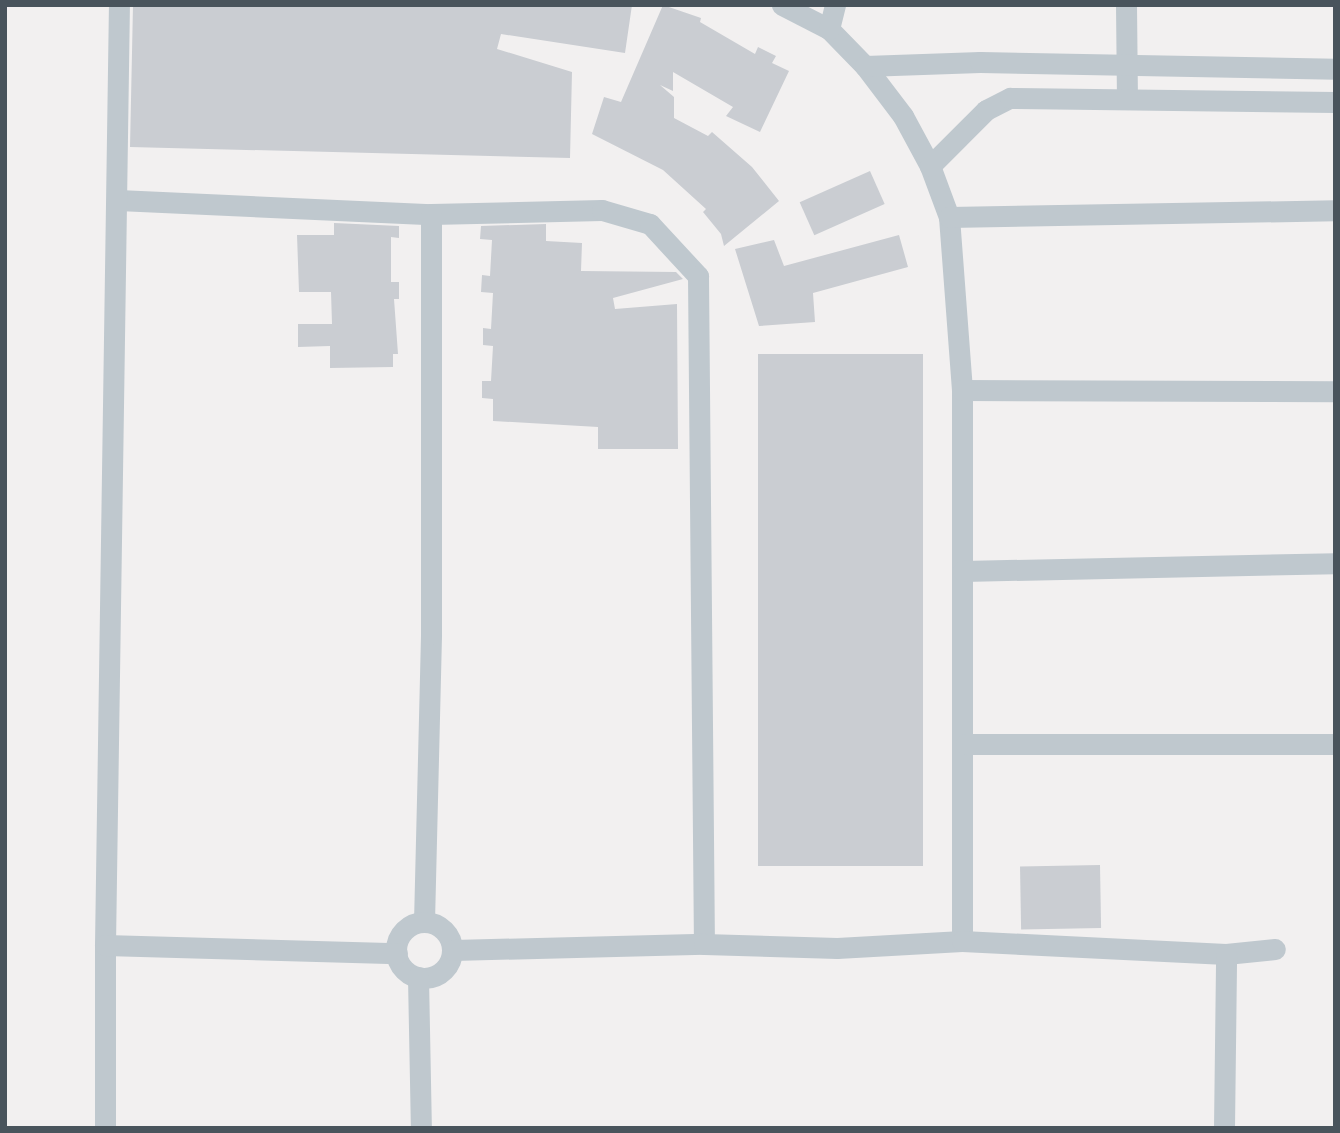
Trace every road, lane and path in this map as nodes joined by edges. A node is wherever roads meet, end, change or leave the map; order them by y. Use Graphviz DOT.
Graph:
graph roads {
  1 [pos="119,5"];
  2 [pos="782,5"];
  3 [pos="835,5"];
  4 [pos="1126,5"];
  5 [pos="829,29"];
  6 [pos="1127,65"];
  7 [pos="865,66"];
  8 [pos="1286,68"];
  9 [pos="1335,69"];
  10 [pos="1127,97"];
  11 [pos="1287,100"];
  12 [pos="1335,102"];
  13 [pos="930,166"];
  14 [pos="118,200"];
  15 [pos="1335,210"];
  16 [pos="432,214"];
  17 [pos="949,217"];
  18 [pos="962,390"];
  19 [pos="1335,391"];
  20 [pos="1335,563"];
  21 [pos="963,571"];
  22 [pos="966,744"];
  23 [pos="1335,744"];
  24 [pos="424,922"];
  25 [pos="962,941"];
  26 [pos="704,944"];
  27 [pos="105,945"];
  28 [pos="1275,948"];
  29 [pos="453,950"];
  30 [pos="397,953"];
  31 [pos="1226,954"];
  32 [pos="418,977"];
  33 [pos="105,1128"];
  34 [pos="421,1128"];
  35 [pos="1224,1128"];
  1 -- 14 [label="street"];
  2 -- 5 [label="street"];
  3 -- 5 [label="street"];
  4 -- 6 [label="street"];
  5 -- 7 [label="street"];
  6 -- 7 [label="street"];
  6 -- 8 [label="street"];
  6 -- 10 [label="street"];
  7 -- 13 [label="street"];
  8 -- 9 [label="street"];
  8 -- 11 [label="street"];
  10 -- 11 [label="street"];
  10 -- 13 [label="street"];
  11 -- 12 [label="street"];
  13 -- 17 [label="street"];
  14 -- 16 [label="street"];
  14 -- 27 [label="street"];
  15 -- 17 [label="street"];
  16 -- 24 [label="street"];
  16 -- 26 [label="street"];
  17 -- 18 [label="street"];
  18 -- 19 [label="street"];
  18 -- 21 [label="street"];
  20 -- 21 [label="street"];
  21 -- 22 [label="street"];
  22 -- 23 [label="street"];
  22 -- 25 [label="street"];
  24 -- 29 [label="street"];
  24 -- 30 [label="street"];
  25 -- 26 [label="street"];
  25 -- 31 [label="street"];
  26 -- 29 [label="street"];
  27 -- 30 [label="street"];
  27 -- 33 [label="street"];
  28 -- 31 [label="street"];
  29 -- 32 [label="street"];
  30 -- 32 [label="street"];
  31 -- 35 [label="street"];
  32 -- 34 [label="street"];
}
